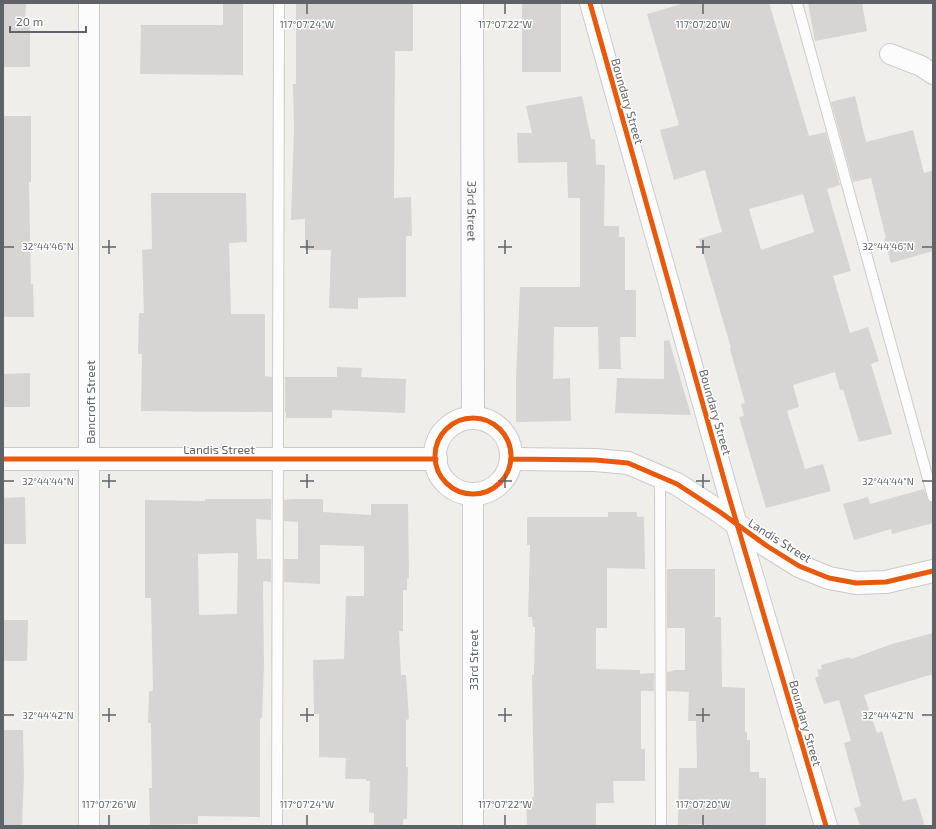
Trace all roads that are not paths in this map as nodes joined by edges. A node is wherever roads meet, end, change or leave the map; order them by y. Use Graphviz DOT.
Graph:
graph roads {
  1 [pos="89,3"];
  2 [pos="279,3"];
  3 [pos="472,3"];
  4 [pos="590,3"];
  5 [pos="797,3"];
  6 [pos="890,54"];
  7 [pos="933,74"];
  8 [pos="473,418"];
  9 [pos="3,459"];
  10 [pos="89,459"];
  11 [pos="278,459"];
  12 [pos="436,459"];
  13 [pos="512,459"];
  14 [pos="660,477"];
  15 [pos="473,494"];
  16 [pos="933,498"];
  17 [pos="737,525"];
  18 [pos="933,571"];
  19 [pos="89,826"];
  20 [pos="277,826"];
  21 [pos="473,826"];
  22 [pos="661,826"];
  23 [pos="826,826"];
  1 -- 10 [label="street, Bancroft Street"];
  2 -- 11 [label="lane"];
  3 -- 8 [label="main road, 33rd Street"];
  4 -- 17 [label="street, Boundary Street"];
  5 -- 16 [label="lane"];
  6 -- 7 [label="street"];
  8 -- 12 [label="main road"];
  8 -- 13 [label="main road"];
  9 -- 10 [label="main road, Landis Street"];
  10 -- 11 [label="main road, Landis Street"];
  10 -- 19 [label="street, Bancroft Street"];
  11 -- 12 [label="main road, Landis Street"];
  11 -- 20 [label="lane"];
  12 -- 15 [label="main road"];
  13 -- 14 [label="main road, Landis Street"];
  13 -- 15 [label="main road"];
  14 -- 17 [label="main road, Landis Street"];
  14 -- 22 [label="lane"];
  15 -- 21 [label="street, 33rd Street"];
  17 -- 18 [label="main road, Landis Street"];
  17 -- 23 [label="main road, Boundary Street"];
}
